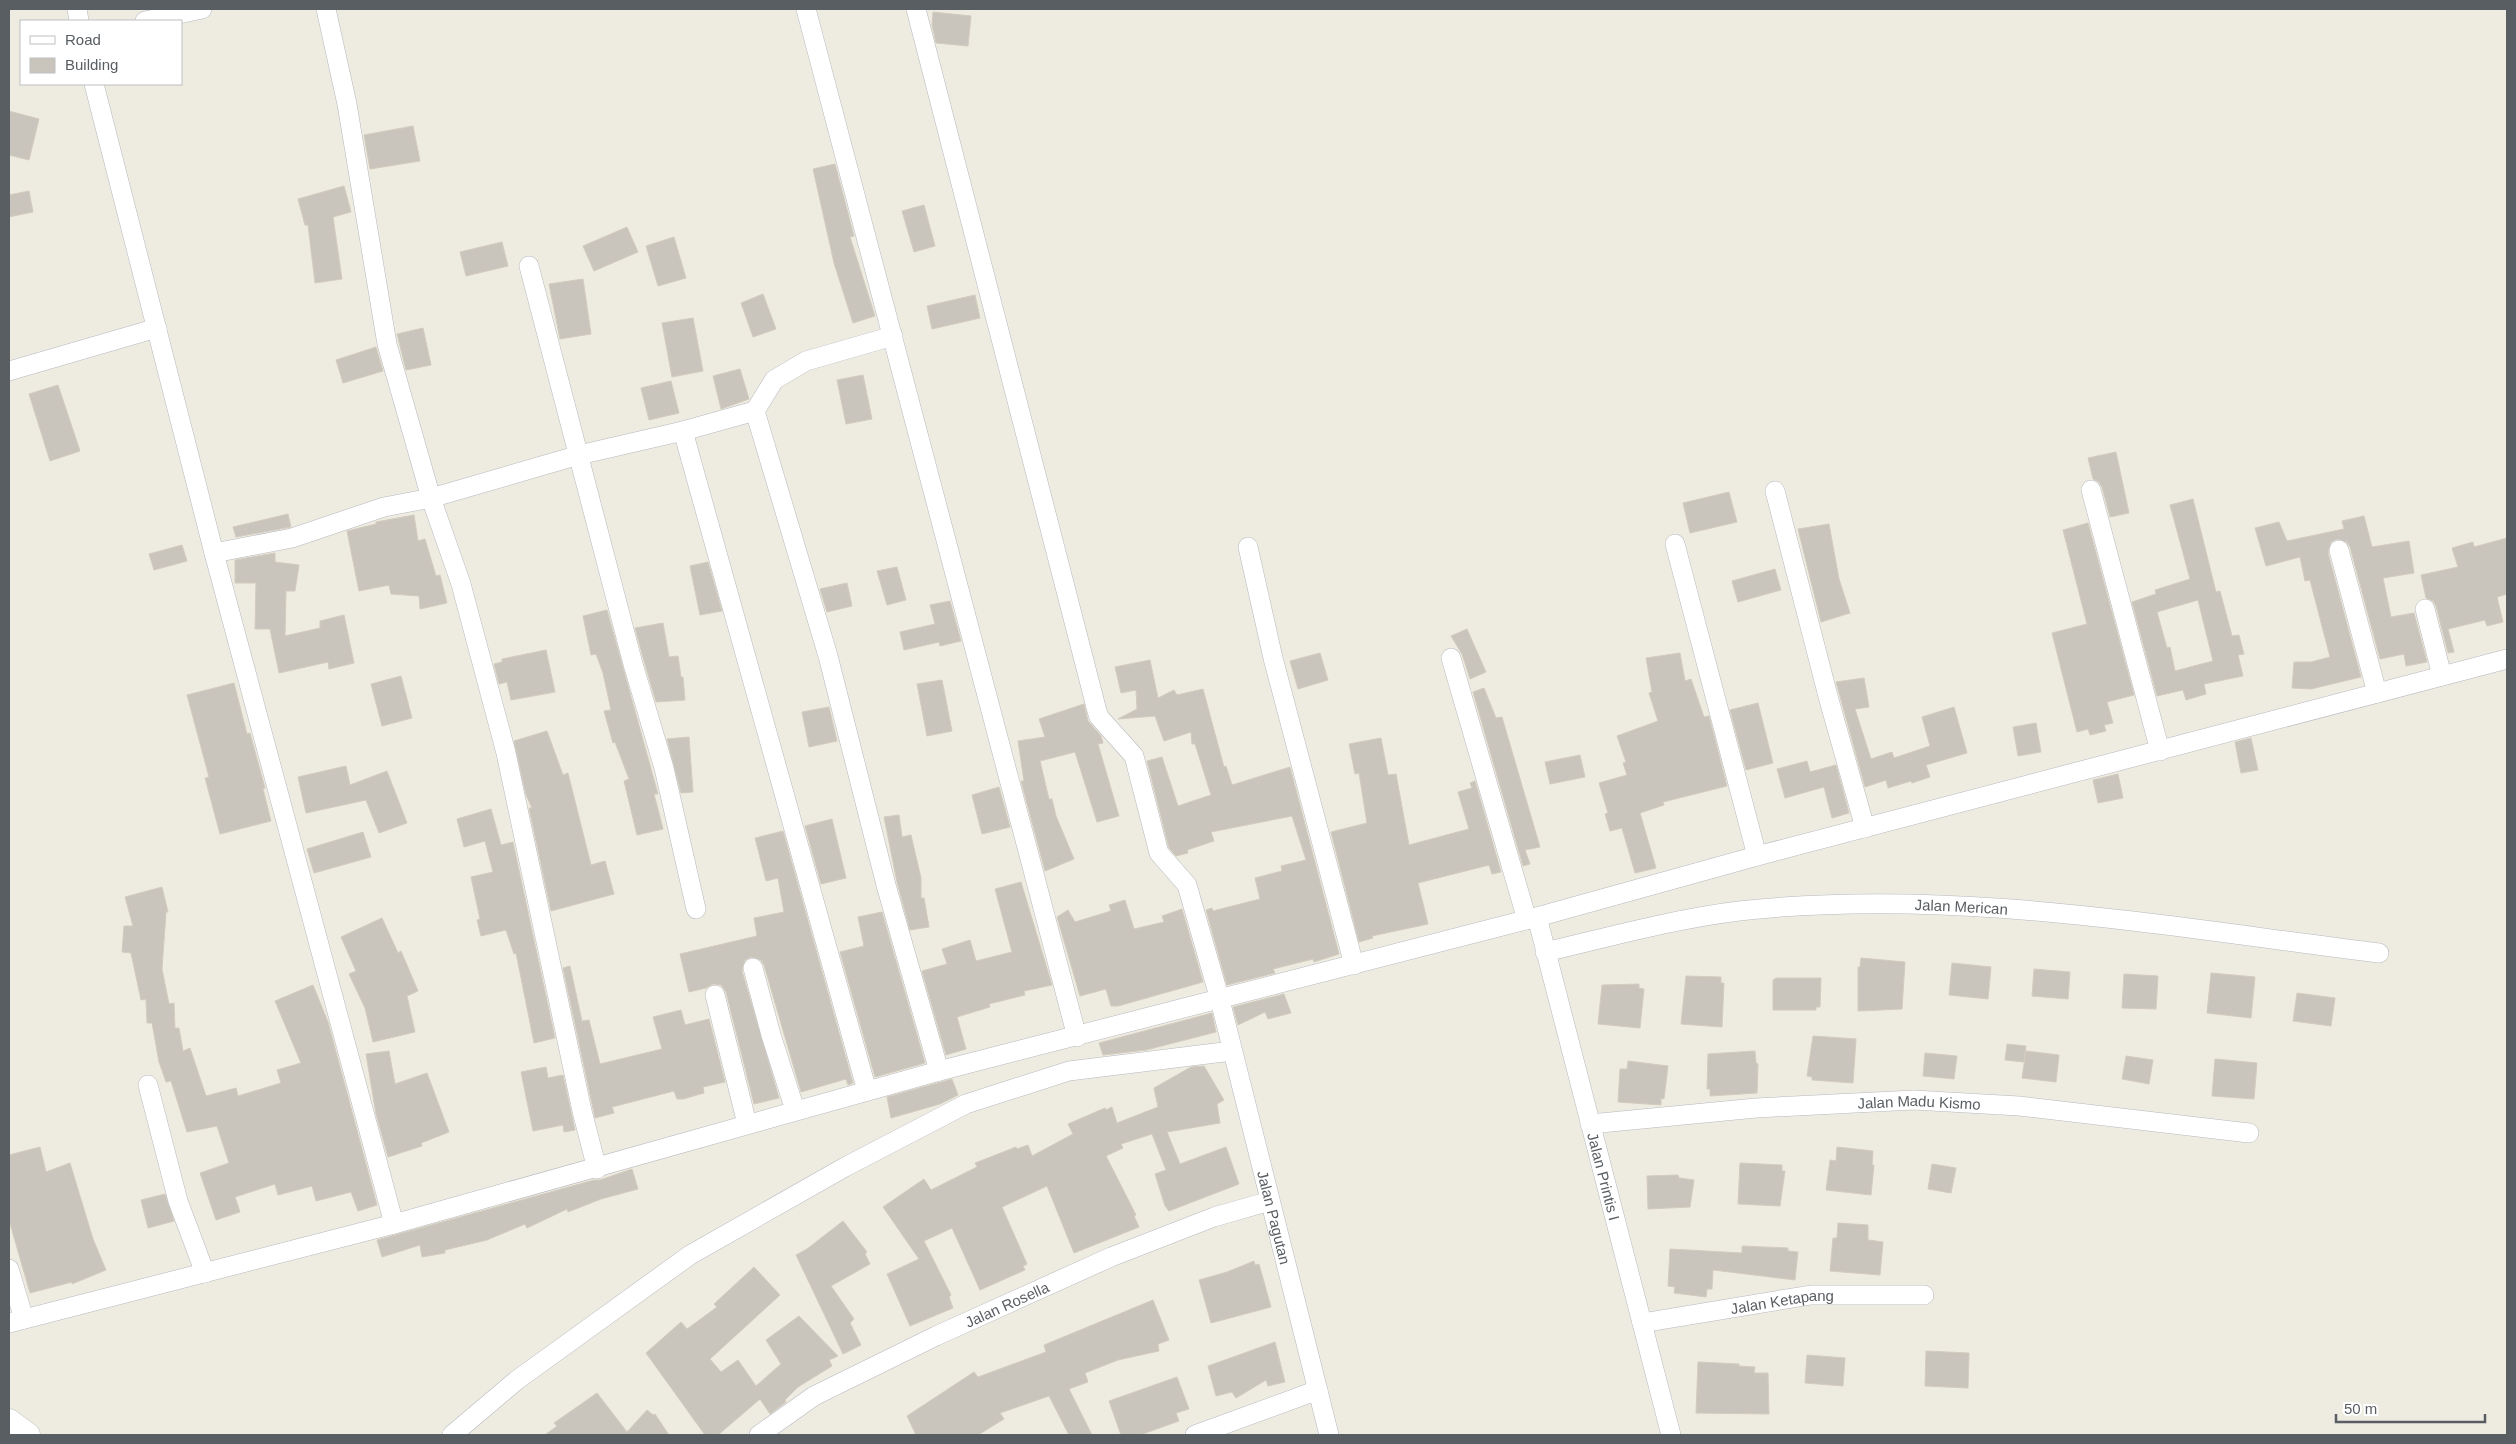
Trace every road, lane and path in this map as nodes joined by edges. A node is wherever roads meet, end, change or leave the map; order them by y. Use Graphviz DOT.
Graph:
graph roads {
  1 [pos="202,9"];
  2 [pos="326,9"];
  3 [pos="806,9"];
  4 [pos="916,9"];
  5 [pos="149,20"];
  6 [pos="94,85"];
  7 [pos="529,266"];
  8 [pos="157,328"];
  9 [pos="893,336"];
  10 [pos="9,371"];
  11 [pos="754,411"];
  12 [pos="683,431"];
  13 [pos="579,456"];
  14 [pos="2092,490"];
  15 [pos="1775,491"];
  16 [pos="431,498"];
  17 [pos="1675,544"];
  18 [pos="1248,547"];
  19 [pos="2339,550"];
  20 [pos="214,553"];
  21 [pos="2425,608"];
  22 [pos="1451,658"];
  23 [pos="2507,659"];
  24 [pos="2442,676"];
  25 [pos="2377,693"];
  26 [pos="2160,751"];
  27 [pos="1865,828"];
  28 [pos="1757,856"];
  29 [pos="696,909"];
  30 [pos="1532,919"];
  31 [pos="1545,952"];
  32 [pos="2380,953"];
  33 [pos="1354,965"];
  34 [pos="753,968"];
  35 [pos="716,995"];
  36 [pos="1220,1000"];
  37 [pos="1077,1037"];
  38 [pos="1232,1051"];
  39 [pos="939,1071"];
  40 [pos="148,1085"];
  41 [pos="867,1091"];
  42 [pos="795,1110"];
  43 [pos="747,1124"];
  44 [pos="1590,1124"];
  45 [pos="2249,1133"];
  46 [pos="597,1169"];
  47 [pos="1270,1201"];
  48 [pos="394,1224"];
  49 [pos="9,1269"];
  50 [pos="205,1273"];
  51 [pos="1924,1295"];
  52 [pos="16,1321"];
  53 [pos="1642,1323"];
  54 [pos="1318,1390"];
  55 [pos="9,1421"];
  56 [pos="28,1435"];
  57 [pos="452,1435"];
  58 [pos="759,1435"];
  59 [pos="1195,1435"];
  60 [pos="1329,1435"];
  61 [pos="1671,1435"];
  1 -- 5 [label="street"];
  2 -- 16 [label="street"];
  3 -- 9 [label="street"];
  4 -- 36 [label="street, Jalan Pagutan"];
  6 -- 8 [label="street"];
  7 -- 13 [label="street"];
  8 -- 10 [label="street"];
  8 -- 20 [label="street"];
  9 -- 11 [label="street"];
  9 -- 37 [label="street"];
  11 -- 12 [label="street"];
  11 -- 39 [label="street"];
  12 -- 13 [label="street"];
  12 -- 41 [label="street"];
  13 -- 16 [label="street"];
  13 -- 29 [label="street"];
  14 -- 26 [label="street"];
  15 -- 27 [label="street"];
  16 -- 20 [label="street"];
  16 -- 46 [label="street"];
  17 -- 28 [label="street"];
  18 -- 33 [label="street"];
  19 -- 25 [label="street"];
  20 -- 48 [label="street"];
  21 -- 24 [label="street"];
  22 -- 30 [label="street, Jalan Printis I"];
  23 -- 24 [label="street"];
  24 -- 25 [label="street"];
  25 -- 26 [label="street"];
  26 -- 27 [label="street"];
  27 -- 28 [label="street"];
  28 -- 30 [label="street"];
  30 -- 31 [label="street, Jalan Printis I"];
  30 -- 33 [label="street"];
  31 -- 32 [label="street, Jalan Merican"];
  31 -- 44 [label="street, Jalan Printis I"];
  33 -- 36 [label="street"];
  34 -- 42 [label="street"];
  35 -- 43 [label="street"];
  36 -- 37 [label="street"];
  36 -- 38 [label="street, Jalan Pagutan"];
  37 -- 39 [label="street"];
  38 -- 47 [label="street, Jalan Pagutan"];
  38 -- 57 [label="street"];
  39 -- 41 [label="street"];
  40 -- 50 [label="street"];
  41 -- 42 [label="street"];
  42 -- 43 [label="street"];
  43 -- 46 [label="street"];
  44 -- 45 [label="street, Jalan Madu Kismo"];
  44 -- 53 [label="street, Jalan Printis I"];
  46 -- 48 [label="street"];
  47 -- 54 [label="street, Jalan Pagutan"];
  47 -- 58 [label="street, Jalan Rosella"];
  48 -- 50 [label="street"];
  49 -- 52 [label="street"];
  50 -- 52 [label="street"];
  51 -- 53 [label="street, Jalan Ketapang"];
  53 -- 61 [label="street, Jalan Printis I"];
  54 -- 59 [label="street"];
  54 -- 60 [label="street, Jalan Pagutan"];
  55 -- 56 [label="street"];
}
